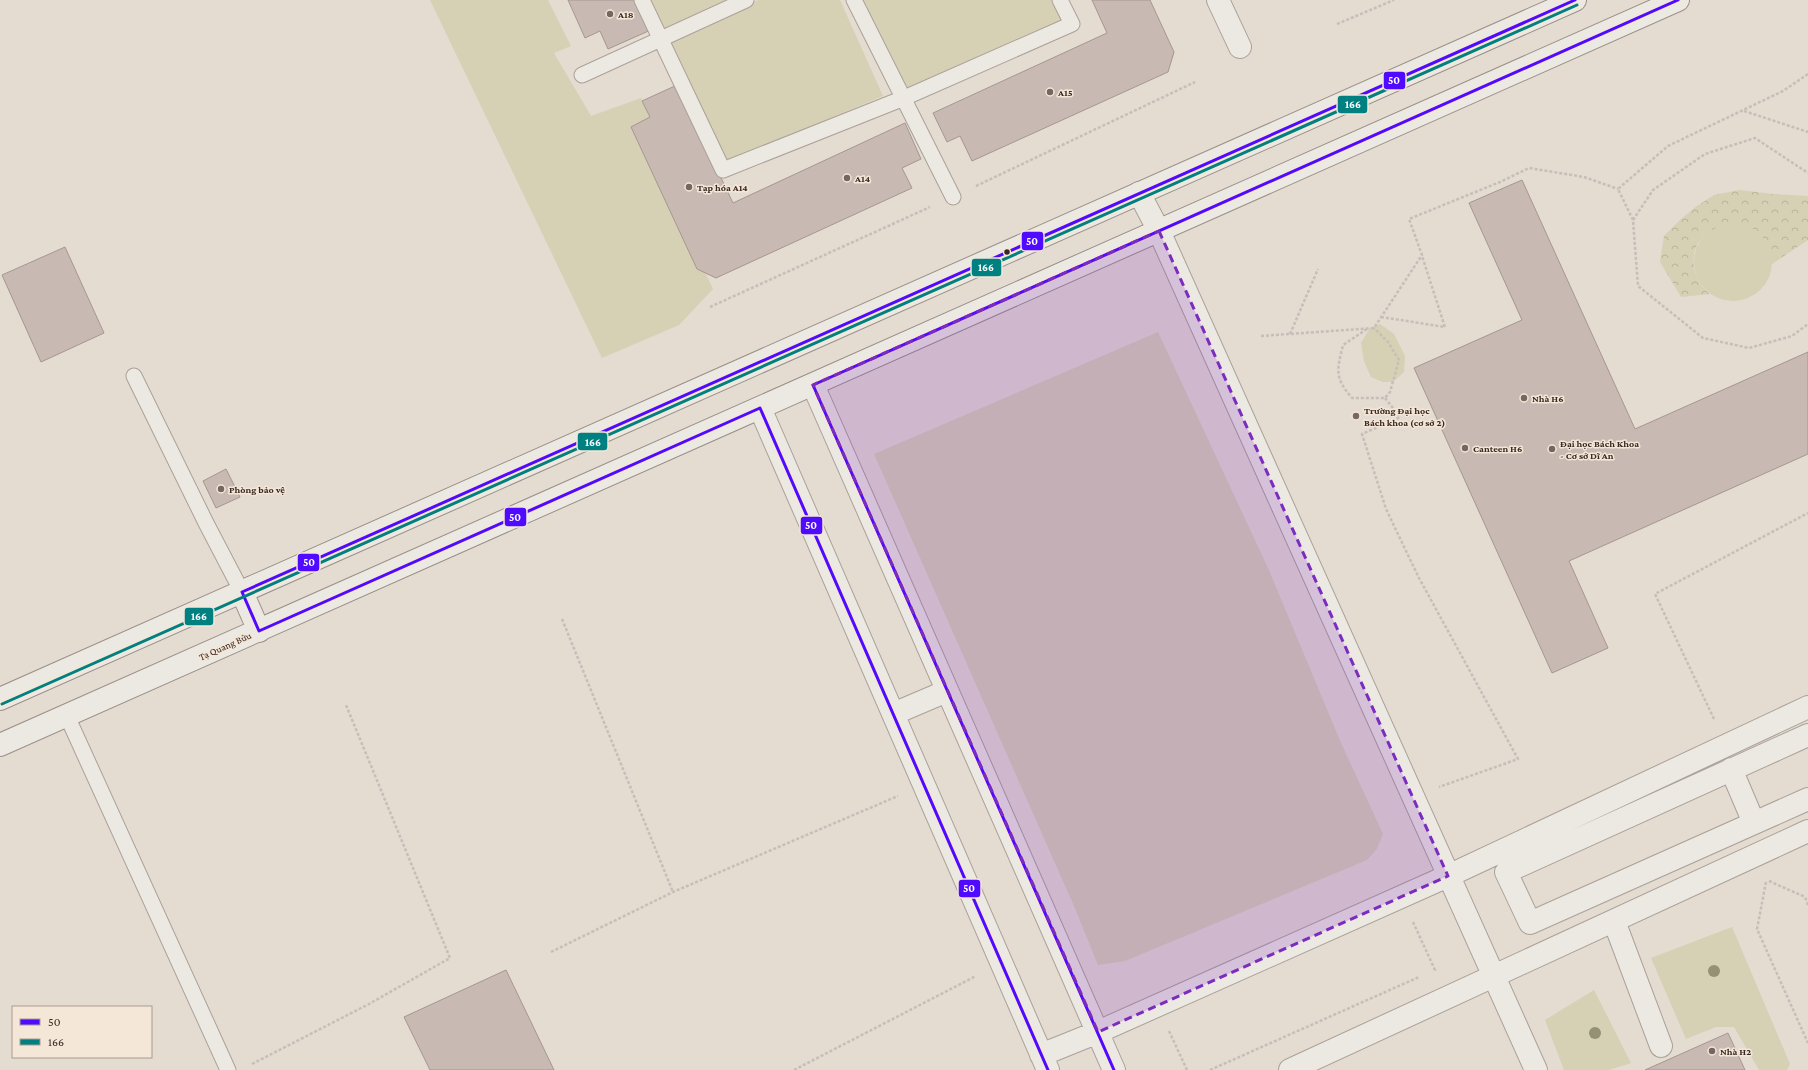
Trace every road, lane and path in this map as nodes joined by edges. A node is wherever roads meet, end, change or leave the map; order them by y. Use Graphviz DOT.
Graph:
graph roads {
  1 [pos="642,0"];
  2 [pos="746,0"];
  3 [pos="854,0"];
  4 [pos="1060,0"];
  5 [pos="1218,0"];
  6 [pos="1394,0"];
  7 [pos="1575,0"];
  8 [pos="1678,0"];
  9 [pos="1337,24"];
  10 [pos="661,40"];
  11 [pos="1240,47"];
  12 [pos="1808,74"];
  13 [pos="582,75"];
  14 [pos="904,98"];
  15 [pos="1744,111"];
  16 [pos="1808,132"];
  17 [pos="1808,173"];
  18 [pos="1618,190"];
  19 [pos="1139,193"];
  20 [pos="953,197"];
  21 [pos="1633,220"];
  22 [pos="1159,231"];
  23 [pos="1422,255"];
  24 [pos="1318,269"];
  25 [pos="1381,317"];
  26 [pos="1808,324"];
  27 [pos="1367,328"];
  28 [pos="1374,328"];
  29 [pos="1290,334"];
  30 [pos="1261,336"];
  31 [pos="134,376"];
  32 [pos="813,385"];
  33 [pos="1384,398"];
  34 [pos="760,408"];
  35 [pos="1808,513"];
  36 [pos="242,592"];
  37 [pos="562,619"];
  38 [pos="259,631"];
  39 [pos="947,691"];
  40 [pos="0,699"];
  41 [pos="346,705"];
  42 [pos="1808,707"];
  43 [pos="893,714"];
  44 [pos="67,716"];
  45 [pos="1808,735"];
  46 [pos="0,746"];
  47 [pos="1726,746"];
  48 [pos="1731,769"];
  49 [pos="924,785"];
  50 [pos="1413,797"];
  51 [pos="1808,799"];
  52 [pos="1754,823"];
  53 [pos="1808,831"];
  54 [pos="1448,876"];
  55 [pos="673,892"];
  56 [pos="1808,905"];
  57 [pos="1411,916"];
  58 [pos="1614,921"];
  59 [pos="551,952"];
  60 [pos="1001,963"];
  61 [pos="1428,973"];
  62 [pos="1421,976"];
  63 [pos="1494,977"];
  64 [pos="1168,1030"];
  65 [pos="1098,1032"];
  66 [pos="1808,1043"];
  67 [pos="1661,1046"];
  68 [pos="1045,1062"];
  69 [pos="248,1066"];
  70 [pos="228,1070"];
  71 [pos="794,1070"];
  72 [pos="1114,1070"];
  73 [pos="1187,1070"];
  74 [pos="1210,1070"];
  75 [pos="1290,1070"];
  76 [pos="1536,1070"];
  1 -- 10 [label="lane"];
  2 -- 10 [label="lane"];
  3 -- 14 [label="lane"];
  4 -- 14 [label="lane"];
  5 -- 11 [label="street"];
  6 -- 9 [label="path"];
  7 -- 19 [label="street"];
  8 -- 22 [label="street, Tạ Quang Bửu"];
  10 -- 13 [label="lane"];
  10 -- 14 [label="lane"];
  12 -- 15 [label="path"];
  14 -- 20 [label="lane"];
  15 -- 16 [label="path"];
  15 -- 18 [label="path"];
  17 -- 21 [label="path"];
  18 -- 21 [label="path"];
  18 -- 23 [label="path"];
  19 -- 22 [label="street"];
  19 -- 36 [label="street"];
  21 -- 26 [label="path"];
  22 -- 32 [label="street, Tạ Quang Bửu"];
  22 -- 50 [label="street"];
  23 -- 25 [label="path"];
  23 -- 25 [label="path"];
  24 -- 29 [label="path"];
  25 -- 28 [label="path"];
  27 -- 28 [label="path"];
  27 -- 29 [label="path"];
  27 -- 33 [label="path"];
  28 -- 33 [label="path"];
  29 -- 30 [label="path"];
  31 -- 36 [label="lane"];
  32 -- 34 [label="street, Tạ Quang Bửu"];
  32 -- 39 [label="street"];
  33 -- 50 [label="path"];
  34 -- 38 [label="street, Tạ Quang Bửu"];
  34 -- 43 [label="street"];
  35 -- 47 [label="path"];
  36 -- 38 [label="street"];
  36 -- 40 [label="street"];
  37 -- 55 [label="path"];
  38 -- 44 [label="street, Tạ Quang Bửu"];
  39 -- 43 [label="street"];
  39 -- 65 [label="street"];
  41 -- 69 [label="path"];
  42 -- 47 [label="street"];
  43 -- 49 [label="street"];
  44 -- 46 [label="street, Tạ Quang Bửu"];
  44 -- 70 [label="lane"];
  45 -- 48 [label="street"];
  47 -- 54 [label="street"];
  48 -- 52 [label="street"];
  48 -- 52 [label="street"];
  49 -- 55 [label="path"];
  49 -- 60 [label="street"];
  50 -- 54 [label="street"];
  51 -- 52 [label="street"];
  53 -- 58 [label="street"];
  54 -- 63 [label="street"];
  54 -- 65 [label="street"];
  55 -- 59 [label="path"];
  56 -- 66 [label="path"];
  57 -- 61 [label="path"];
  58 -- 63 [label="street"];
  58 -- 67 [label="street"];
  60 -- 68 [label="street"];
  60 -- 71 [label="path"];
  62 -- 74 [label="path"];
  63 -- 75 [label="street"];
  63 -- 76 [label="street"];
  64 -- 73 [label="path"];
  65 -- 68 [label="street"];
  65 -- 72 [label="street"];
}
